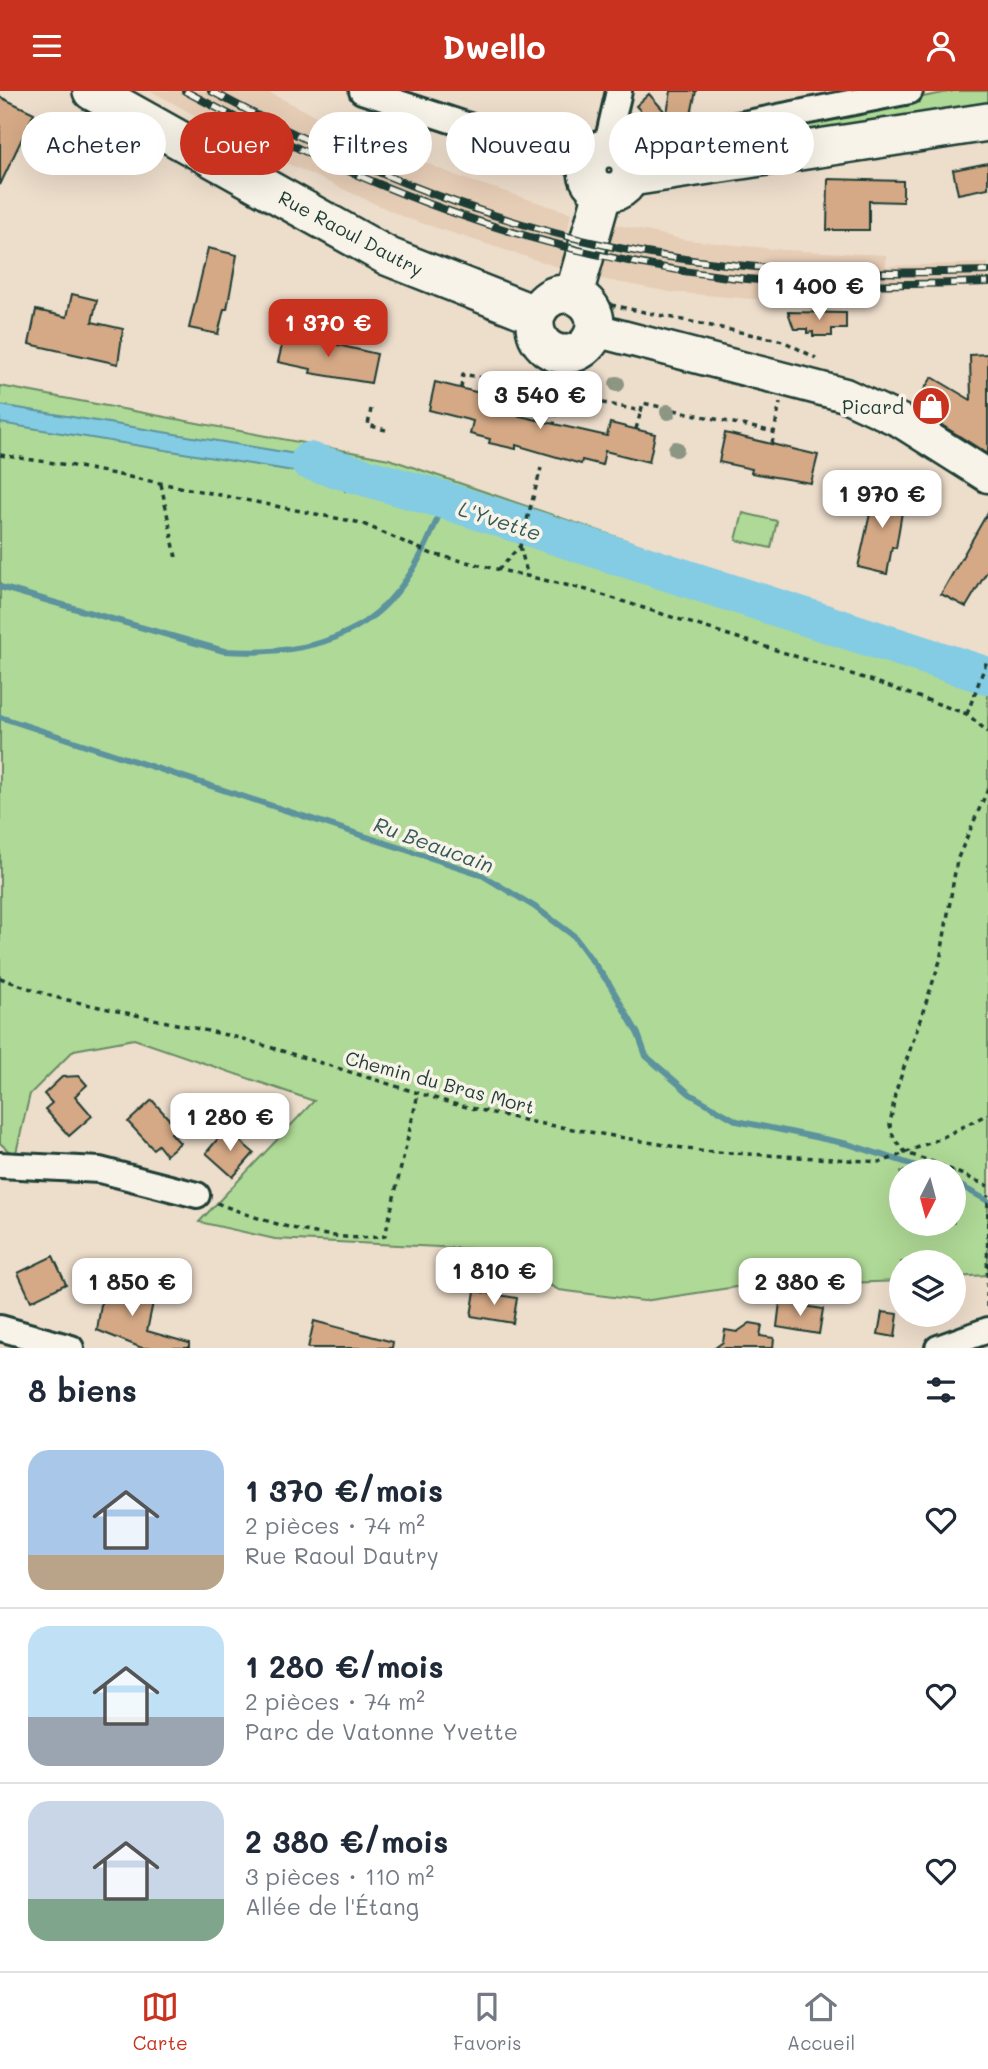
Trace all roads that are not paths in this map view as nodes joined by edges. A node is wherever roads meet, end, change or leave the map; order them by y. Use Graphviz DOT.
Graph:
graph roads {
  1 [pos="362,91"];
  2 [pos="619,91"];
  3 [pos="910,91"];
  4 [pos="96,93"];
  5 [pos="617,112"];
  6 [pos="804,112"];
  7 [pos="988,122"];
  8 [pos="814,143"];
  9 [pos="609,168"];
  10 [pos="609,174"];
  11 [pos="586,309"];
  12 [pos="536,315"];
  13 [pos="988,476"];
  14 [pos="0,1165"];
  15 [pos="197,1195"];
  16 [pos="0,1328"];
  17 [pos="988,1331"];
  18 [pos="71,1348"];
  19 [pos="938,1348"];
  1 -- 9 [label="street"];
  2 -- 5 [label="street"];
  3 -- 6 [label="street"];
  4 -- 12 [label="main road, Rue Raoul Dautry"];
  7 -- 8 [label="main road"];
  10 -- 11 [label="main road"];
  11 -- 12 [label="main road"];
  11 -- 12 [label="main road"];
  11 -- 13 [label="street"];
  14 -- 15 [label="street"];
  16 -- 18 [label="street"];
  17 -- 19 [label="street"];
}
